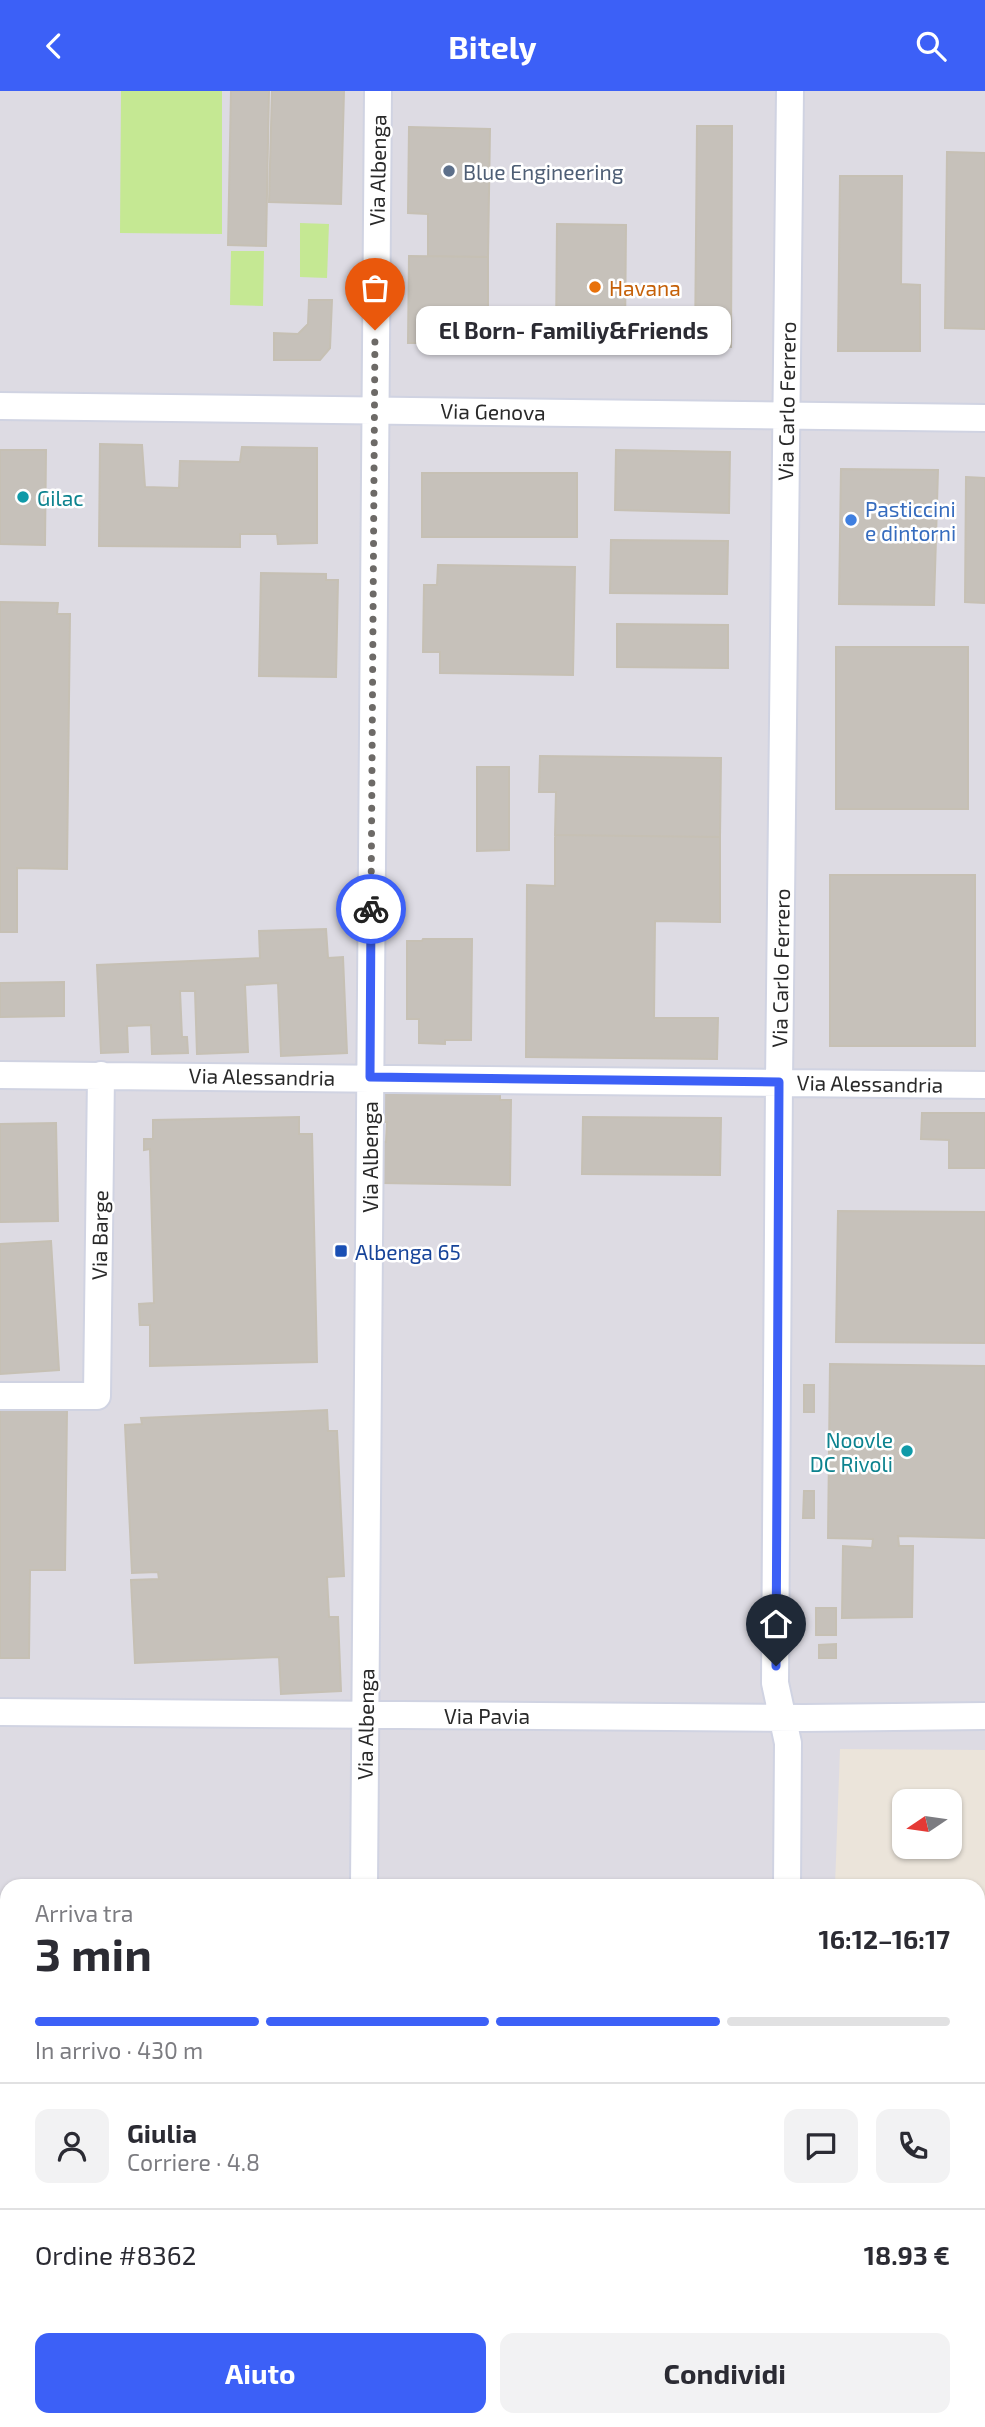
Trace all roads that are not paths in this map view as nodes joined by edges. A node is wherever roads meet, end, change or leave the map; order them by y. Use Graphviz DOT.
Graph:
graph roads {
  1 [pos="378,91"];
  2 [pos="790,91"];
  3 [pos="0,406"];
  4 [pos="374,409"];
  5 [pos="785,416"];
  6 [pos="985,418"];
  7 [pos="0,1075"];
  8 [pos="102,1075"];
  9 [pos="370,1077"];
  10 [pos="779,1082"];
  11 [pos="985,1085"];
  12 [pos="0,1396"];
  13 [pos="0,1712"];
  14 [pos="366,1714"];
  15 [pos="981,1717"];
  16 [pos="783,1718"];
  17 [pos="363,1879"];
  18 [pos="787,1879"];
  1 -- 4 [label="street, Via Albenga"];
  2 -- 5 [label="street, Via Carlo Ferrero"];
  3 -- 4 [label="street, Via Genova"];
  4 -- 5 [label="street, Via Genova"];
  4 -- 9 [label="street, Via Albenga"];
  5 -- 6 [label="street, Via Genova"];
  5 -- 10 [label="street, Via Carlo Ferrero"];
  7 -- 8 [label="street, Via Alessandria"];
  8 -- 9 [label="street, Via Alessandria"];
  8 -- 12 [label="street, Via Barge"];
  9 -- 10 [label="street, Via Alessandria"];
  9 -- 14 [label="street, Via Albenga"];
  10 -- 11 [label="street, Via Alessandria"];
  10 -- 16 [label="street, Via Carlo Ferrero"];
  13 -- 14 [label="street, Via Pavia"];
  14 -- 16 [label="street, Via Pavia"];
  14 -- 17 [label="street, Via Albenga"];
  15 -- 16 [label="street, Via Pavia"];
  16 -- 18 [label="street, Via Carlo Ferrero"];
}
